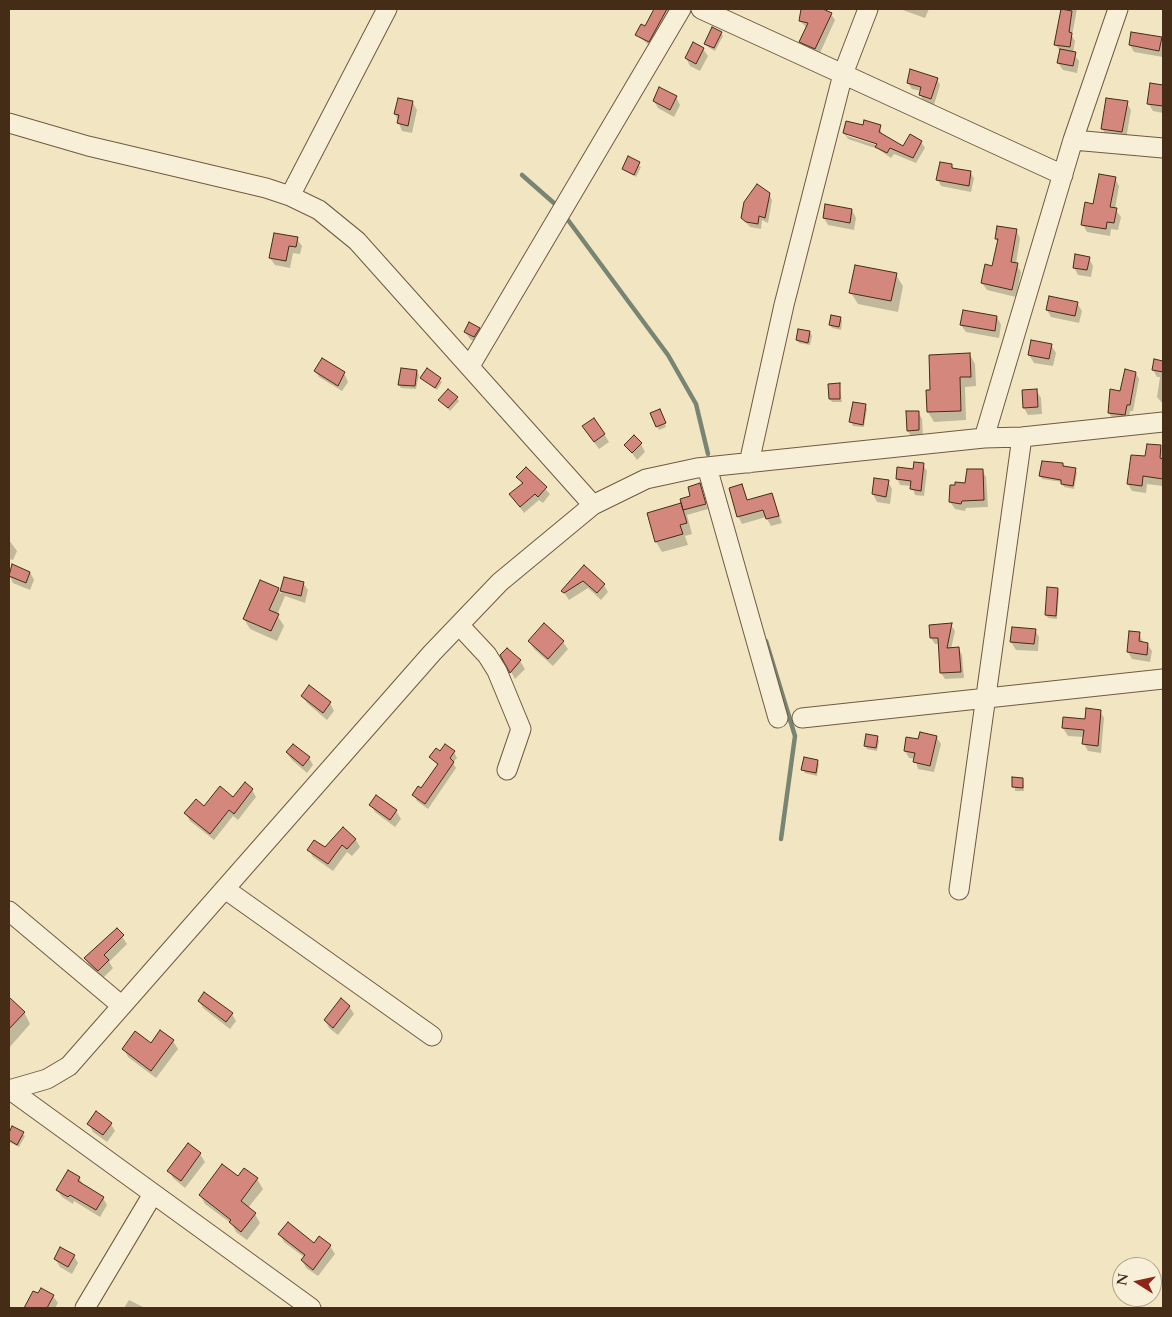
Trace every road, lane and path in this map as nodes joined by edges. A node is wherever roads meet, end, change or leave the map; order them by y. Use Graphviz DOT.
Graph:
graph roads {
  1 [pos="387,9"];
  2 [pos="681,9"];
  3 [pos="701,9"];
  4 [pos="868,9"];
  5 [pos="1118,9"];
  6 [pos="843,74"];
  7 [pos="9,123"];
  8 [pos="1074,140"];
  9 [pos="1163,148"];
  10 [pos="1063,175"];
  11 [pos="290,196"];
  12 [pos="470,366"];
  13 [pos="1163,422"];
  14 [pos="1022,437"];
  15 [pos="984,438"];
  16 [pos="749,463"];
  17 [pos="707,467"];
  18 [pos="593,505"];
  19 [pos="459,625"];
  20 [pos="1163,679"];
  21 [pos="986,698"];
  22 [pos="778,718"];
  23 [pos="802,718"];
  24 [pos="507,770"];
  25 [pos="225,889"];
  26 [pos="959,890"];
  27 [pos="9,911"];
  28 [pos="122,1006"];
  29 [pos="432,1036"];
  30 [pos="9,1089"];
  31 [pos="153,1194"];
  32 [pos="85,1308"];
  33 [pos="311,1308"];
  1 -- 11 [label="street"];
  2 -- 12 [label="street"];
  3 -- 6 [label="street"];
  4 -- 6 [label="street"];
  5 -- 8 [label="street"];
  6 -- 10 [label="street"];
  6 -- 16 [label="street"];
  7 -- 11 [label="street"];
  8 -- 9 [label="street"];
  8 -- 10 [label="street"];
  10 -- 15 [label="street"];
  11 -- 12 [label="street"];
  12 -- 18 [label="street"];
  13 -- 14 [label="street"];
  14 -- 15 [label="street"];
  14 -- 21 [label="street"];
  15 -- 16 [label="street"];
  16 -- 17 [label="street"];
  17 -- 18 [label="street"];
  17 -- 22 [label="street"];
  18 -- 19 [label="street"];
  19 -- 24 [label="street"];
  19 -- 25 [label="street"];
  20 -- 21 [label="street"];
  21 -- 23 [label="street"];
  21 -- 26 [label="street"];
  25 -- 28 [label="street"];
  25 -- 29 [label="street"];
  27 -- 28 [label="street"];
  28 -- 30 [label="street"];
  30 -- 31 [label="street"];
  31 -- 32 [label="street"];
  31 -- 33 [label="street"];
}
